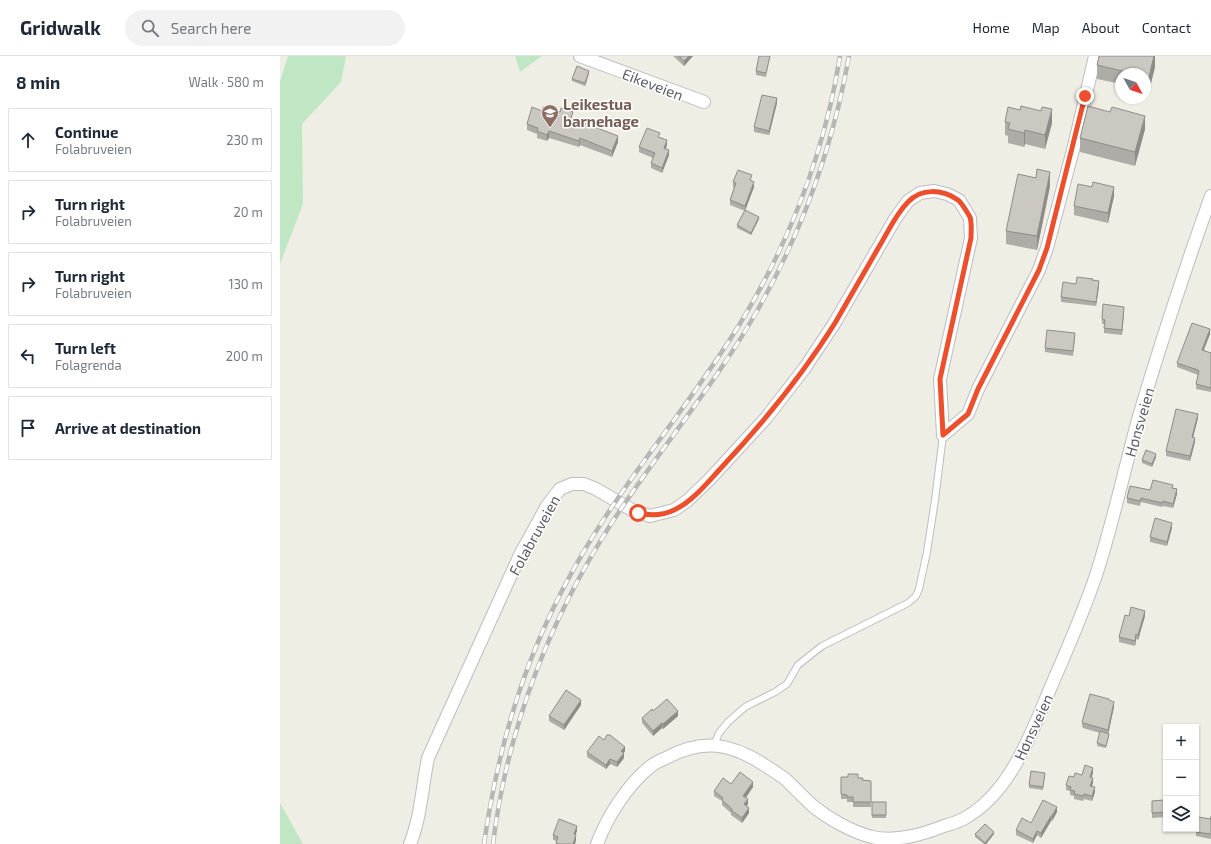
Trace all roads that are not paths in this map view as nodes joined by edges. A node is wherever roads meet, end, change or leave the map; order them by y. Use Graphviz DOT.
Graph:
graph roads {
  1 [pos="580,56"];
  2 [pos="1095,56"];
  3 [pos="704,102"];
  4 [pos="1211,196"];
  5 [pos="943,435"];
  6 [pos="714,745"];
  7 [pos="872,841"];
  8 [pos="905,841"];
  9 [pos="410,844"];
  10 [pos="597,844"];
  1 -- 3 [label="street, Eikeveien"];
  2 -- 5 [label="street"];
  4 -- 8 [label="street, Hønsveien"];
  5 -- 6 [label="lane"];
  5 -- 9 [label="street, Folabruveien"];
  6 -- 7 [label="street, Hønsveien"];
  6 -- 10 [label="street, Hønsveien"];
  7 -- 8 [label="street, Hønsveien"];
}
